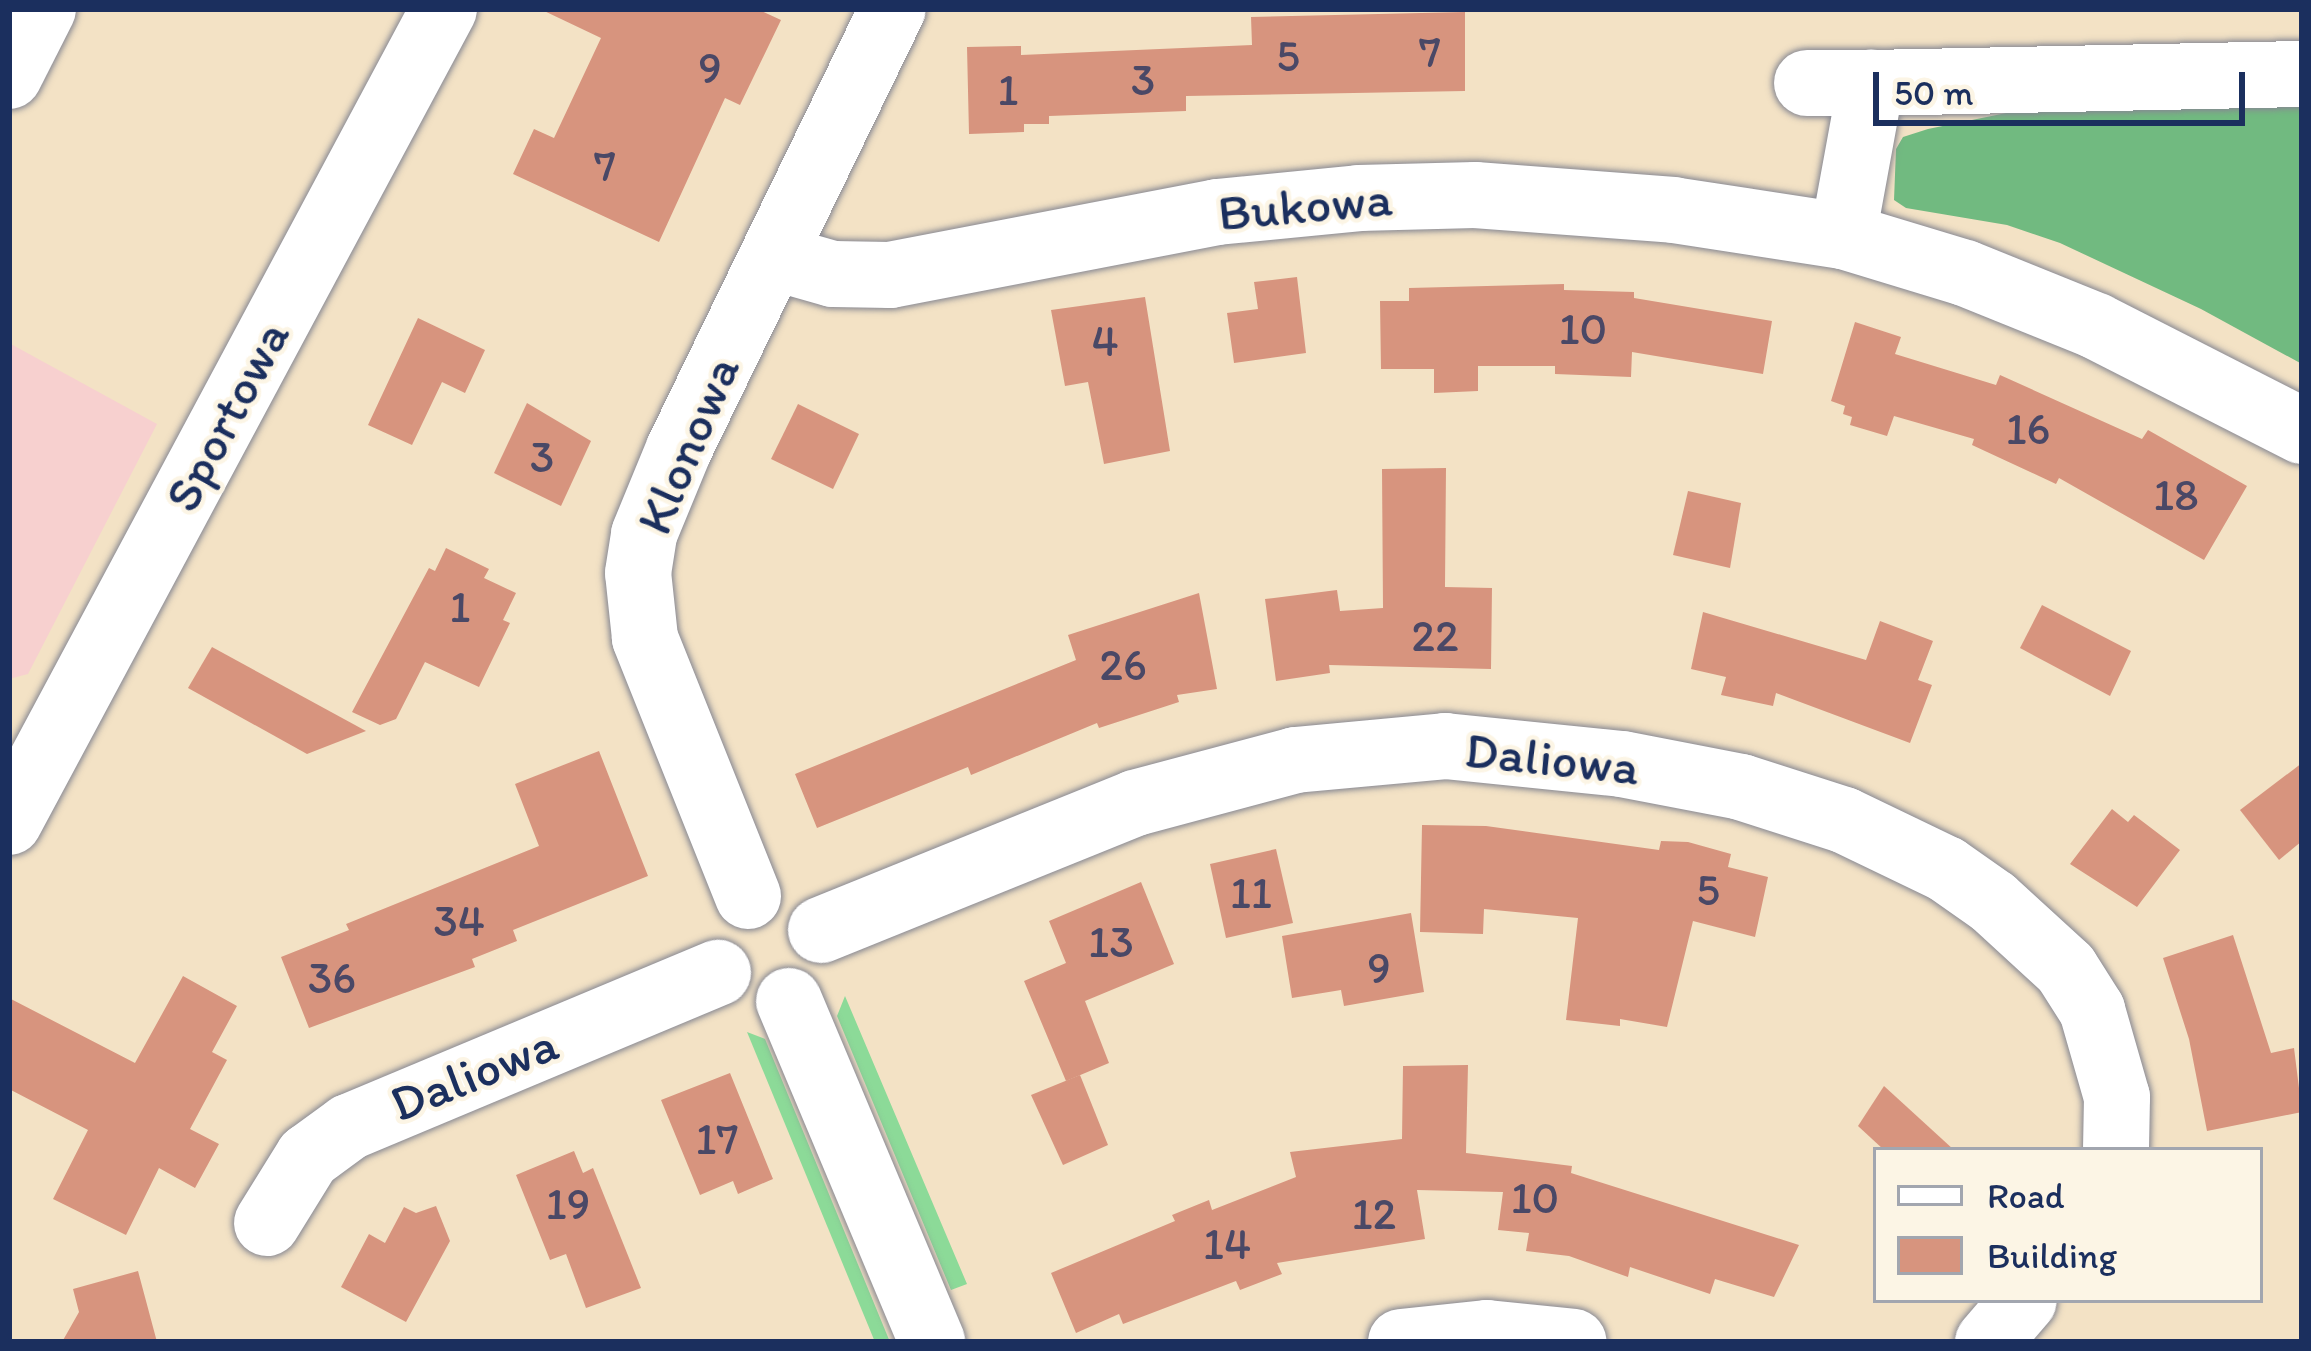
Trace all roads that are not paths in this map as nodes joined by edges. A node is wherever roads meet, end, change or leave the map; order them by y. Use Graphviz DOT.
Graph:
graph roads {
  1 [pos="43,9"];
  2 [pos="444,9"];
  3 [pos="893,9"];
  4 [pos="2302,74"];
  5 [pos="9,76"];
  6 [pos="1807,83"];
  7 [pos="1871,83"];
  8 [pos="1843,236"];
  9 [pos="773,257"];
  10 [pos="2302,431"];
  11 [pos="25,755"];
  12 [pos="9,822"];
  13 [pos="748,896"];
  14 [pos="821,930"];
  15 [pos="718,973"];
  16 [pos="789,1001"];
  17 [pos="2116,1147"];
  18 [pos="267,1223"];
  19 [pos="2021,1303"];
  20 [pos="932,1342"];
  21 [pos="1401,1342"];
  22 [pos="1574,1342"];
  23 [pos="1988,1342"];
  1 -- 5 [label="street"];
  2 -- 11 [label="street, Sportowa"];
  3 -- 9 [label="street, Klonowa"];
  4 -- 7 [label="street"];
  6 -- 7 [label="street"];
  7 -- 8 [label="street"];
  8 -- 9 [label="street, Bukowa"];
  8 -- 10 [label="street, Bukowa"];
  9 -- 13 [label="street, Klonowa"];
  11 -- 12 [label="street, Sportowa"];
  13 -- 14 [label="street"];
  13 -- 15 [label="street"];
  14 -- 16 [label="street"];
  14 -- 17 [label="street, Daliowa"];
  15 -- 16 [label="street"];
  15 -- 18 [label="street, Daliowa"];
  16 -- 20 [label="street"];
  19 -- 23 [label="street"];
  21 -- 22 [label="street"];
}
